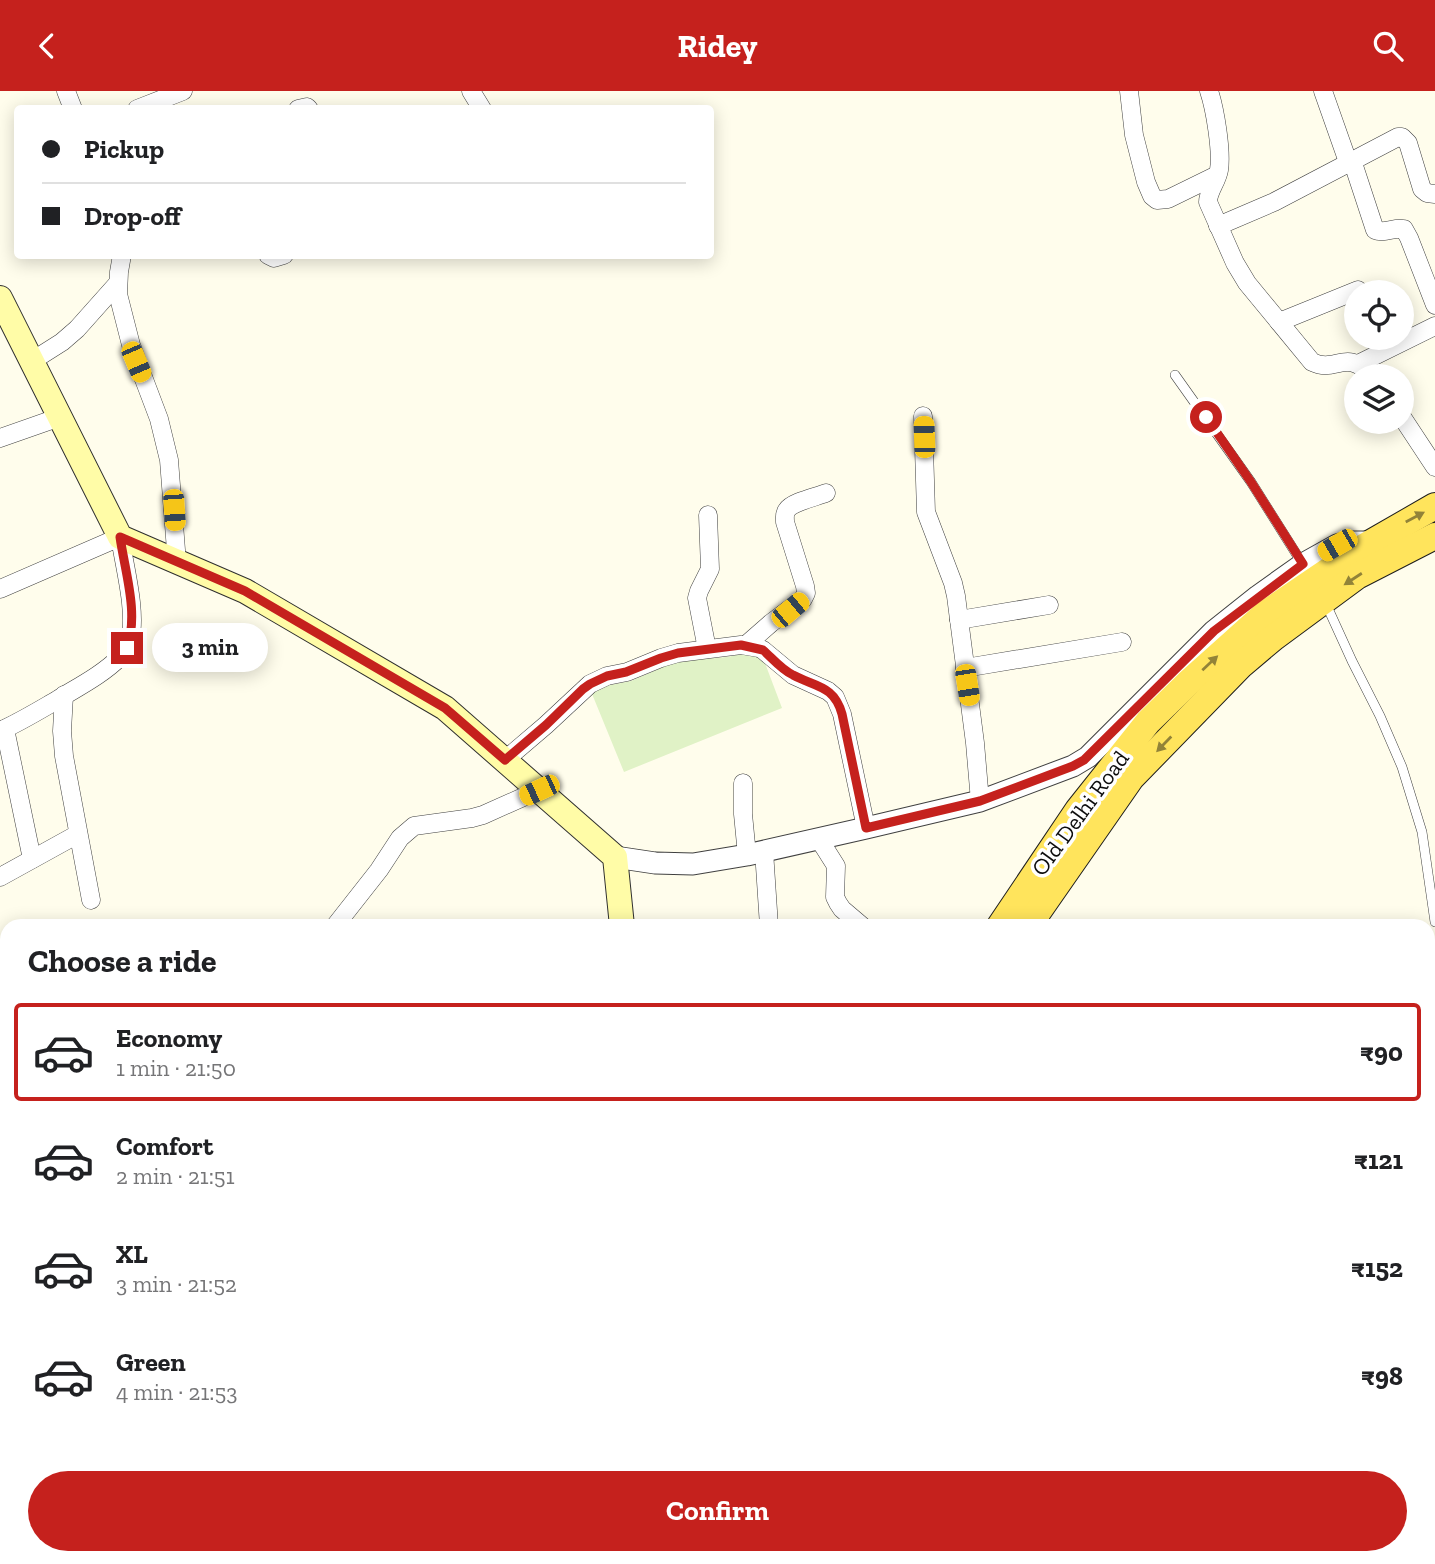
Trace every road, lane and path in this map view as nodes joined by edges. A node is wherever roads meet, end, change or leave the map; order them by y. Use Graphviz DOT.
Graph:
graph roads {
  1 [pos="183,91"];
  2 [pos="1129,91"];
  3 [pos="1323,91"];
  4 [pos="1213,92"];
  5 [pos="147,105"];
  6 [pos="1350,161"];
  7 [pos="1217,175"];
  8 [pos="1435,194"];
  9 [pos="1218,226"];
  10 [pos="121,259"];
  11 [pos="118,283"];
  12 [pos="1344,296"];
  13 [pos="0,298"];
  14 [pos="1435,305"];
  15 [pos="1279,322"];
  16 [pos="1435,326"];
  17 [pos="32,361"];
  18 [pos="1358,364"];
  19 [pos="1175,375"];
  20 [pos="60,417"];
  21 [pos="923,417"];
  22 [pos="1413,434"];
  23 [pos="0,437"];
  24 [pos="1435,467"];
  25 [pos="826,493"];
  26 [pos="1435,506"];
  27 [pos="708,515"];
  28 [pos="1435,536"];
  29 [pos="120,537"];
  30 [pos="1372,542"];
  31 [pos="177,563"];
  32 [pos="1303,564"];
  33 [pos="0,589"];
  34 [pos="1324,599"];
  35 [pos="1049,605"];
  36 [pos="959,620"];
  37 [pos="1122,642"];
  38 [pos="746,645"];
  39 [pos="707,649"];
  40 [pos="965,669"];
  41 [pos="64,695"];
  42 [pos="3,730"];
  43 [pos="505,760"];
  44 [pos="743,783"];
  45 [pos="539,790"];
  46 [pos="980,801"];
  47 [pos="866,828"];
  48 [pos="78,834"];
  49 [pos="819,839"];
  50 [pos="755,853"];
  51 [pos="615,857"];
  52 [pos="32,859"];
  53 [pos="0,877"];
  54 [pos="91,900"];
  55 [pos="340,919"];
  56 [pos="621,919"];
  57 [pos="768,919"];
  58 [pos="854,919"];
  59 [pos="1005,919"];
  60 [pos="1033,919"];
  61 [pos="1435,919"];
  1 -- 5 [label="street"];
  2 -- 7 [label="street"];
  3 -- 6 [label="street"];
  4 -- 7 [label="street"];
  6 -- 8 [label="street"];
  6 -- 9 [label="street"];
  6 -- 14 [label="street"];
  7 -- 9 [label="street"];
  9 -- 15 [label="street"];
  10 -- 11 [label="street"];
  11 -- 17 [label="street"];
  11 -- 31 [label="street"];
  12 -- 15 [label="street"];
  13 -- 17 [label="main road"];
  15 -- 18 [label="street"];
  16 -- 18 [label="street"];
  17 -- 20 [label="main road"];
  19 -- 32 [label="lane"];
  20 -- 23 [label="street"];
  20 -- 29 [label="main road"];
  21 -- 36 [label="street"];
  22 -- 24 [label="street"];
  25 -- 38 [label="street"];
  30 -- 26 [label="main road, Old Delhi Road, one-way"];
  27 -- 39 [label="street"];
  28 -- 34 [label="main road, Old Delhi Road, one-way"];
  29 -- 31 [label="main road"];
  29 -- 33 [label="street"];
  29 -- 41 [label="street"];
  30 -- 32 [label="street"];
  59 -- 30 [label="main road, Old Delhi Road, one-way"];
  31 -- 43 [label="main road"];
  32 -- 46 [label="street"];
  34 -- 60 [label="main road, Old Delhi Road, one-way"];
  34 -- 61 [label="lane"];
  35 -- 36 [label="street"];
  36 -- 40 [label="street"];
  37 -- 40 [label="street"];
  38 -- 39 [label="street"];
  38 -- 47 [label="street"];
  39 -- 43 [label="street"];
  40 -- 46 [label="street"];
  41 -- 42 [label="street"];
  41 -- 48 [label="street"];
  42 -- 52 [label="street"];
  43 -- 45 [label="main road"];
  44 -- 50 [label="street"];
  45 -- 51 [label="main road"];
  45 -- 55 [label="street"];
  46 -- 47 [label="street"];
  47 -- 49 [label="street"];
  48 -- 52 [label="street"];
  48 -- 54 [label="street"];
  49 -- 50 [label="street"];
  49 -- 58 [label="street"];
  50 -- 51 [label="street"];
  50 -- 57 [label="street"];
  51 -- 56 [label="main road"];
  52 -- 53 [label="street"];
}
